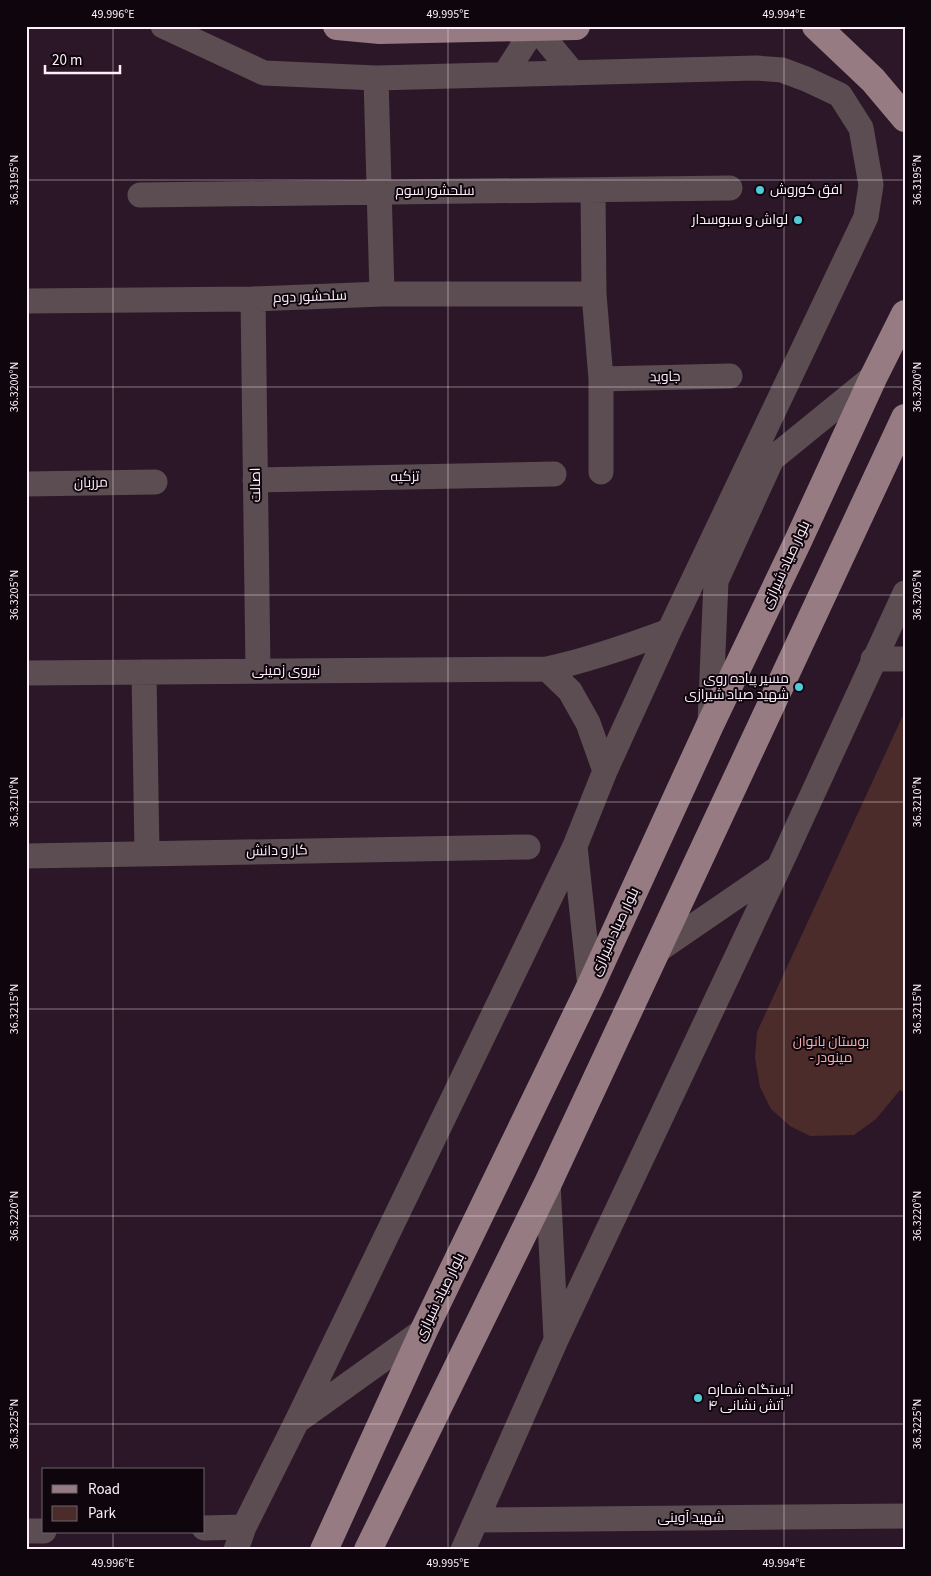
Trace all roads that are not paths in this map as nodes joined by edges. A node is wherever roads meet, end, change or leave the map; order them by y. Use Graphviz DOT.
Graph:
graph roads {
  1 [pos="163,26"];
  2 [pos="337,26"];
  3 [pos="576,26"];
  4 [pos="816,26"];
  5 [pos="535,27"];
  6 [pos="574,73"];
  7 [pos="505,74"];
  8 [pos="376,78"];
  9 [pos="905,118"];
  10 [pos="730,188"];
  11 [pos="593,190"];
  12 [pos="380,192"];
  13 [pos="140,195"];
  14 [pos="382,294"];
  15 [pos="594,294"];
  16 [pos="253,299"];
  17 [pos="26,301"];
  18 [pos="905,314"];
  19 [pos="730,376"];
  20 [pos="874,376"];
  21 [pos="601,379"];
  22 [pos="905,418"];
  23 [pos="601,472"];
  24 [pos="554,474"];
  25 [pos="256,480"];
  26 [pos="155,482"];
  27 [pos="26,484"];
  28 [pos="905,593"];
  29 [pos="669,632"];
  30 [pos="873,659"];
  31 [pos="905,659"];
  32 [pos="547,669"];
  33 [pos="258,671"];
  34 [pos="144,672"];
  35 [pos="26,673"];
  36 [pos="710,725"];
  37 [pos="605,771"];
  38 [pos="575,846"];
  39 [pos="528,847"];
  40 [pos="147,853"];
  41 [pos="26,856"];
  42 [pos="779,867"];
  43 [pos="657,952"];
  44 [pos="590,987"];
  45 [pos="548,1183"];
  46 [pos="424,1330"];
  47 [pos="556,1340"];
  48 [pos="297,1421"];
  49 [pos="905,1516"];
  50 [pos="478,1520"];
  51 [pos="205,1528"];
  52 [pos="42,1531"];
  53 [pos="26,1532"];
  54 [pos="240,1538"];
  55 [pos="324,1550"];
  56 [pos="368,1550"];
  57 [pos="463,1550"];
  1 -- 8 [label="street"];
  2 -- 5 [label="main road"];
  3 -- 5 [label="main road"];
  4 -- 9 [label="main road"];
  5 -- 6 [label="street"];
  5 -- 7 [label="street"];
  6 -- 7 [label="street"];
  6 -- 29 [label="street"];
  7 -- 8 [label="street"];
  8 -- 12 [label="street"];
  10 -- 11 [label="street, سلحشور سوم"];
  11 -- 12 [label="street, سلحشور سوم"];
  11 -- 15 [label="street"];
  12 -- 13 [label="street, سلحشور سوم"];
  12 -- 14 [label="street"];
  14 -- 15 [label="street, سلحشور دوم"];
  14 -- 16 [label="street, سلحشور دوم"];
  15 -- 21 [label="street"];
  16 -- 17 [label="street, سلحشور دوم"];
  16 -- 25 [label="street, اصالت"];
  18 -- 20 [label="main road, بلوار صیاد شیرازی"];
  19 -- 21 [label="street, جاوید"];
  20 -- 36 [label="main road, بلوار صیاد شیرازی"];
  20 -- 36 [label="street"];
  21 -- 23 [label="street"];
  22 -- 43 [label="main road"];
  24 -- 25 [label="street, تزکیه"];
  25 -- 33 [label="street, اصالت"];
  26 -- 27 [label="street, مرزبان"];
  28 -- 30 [label="street"];
  29 -- 32 [label="street, نیروی زمینی"];
  29 -- 37 [label="street"];
  30 -- 31 [label="street"];
  30 -- 42 [label="street"];
  32 -- 33 [label="street, نیروی زمینی"];
  32 -- 37 [label="street"];
  33 -- 34 [label="street, نیروی زمینی"];
  34 -- 35 [label="street, نیروی زمینی"];
  34 -- 40 [label="street"];
  36 -- 44 [label="main road, بلوار صیاد شیرازی"];
  37 -- 38 [label="street"];
  38 -- 44 [label="street"];
  38 -- 48 [label="street"];
  39 -- 40 [label="street, کار و دانش"];
  40 -- 41 [label="street, کار و دانش"];
  42 -- 43 [label="street"];
  42 -- 47 [label="street"];
  43 -- 45 [label="main road"];
  44 -- 46 [label="main road, بلوار صیاد شیرازی"];
  45 -- 47 [label="street"];
  45 -- 56 [label="main road"];
  46 -- 48 [label="street"];
  46 -- 55 [label="main road, بلوار صیاد شیرازی"];
  47 -- 50 [label="street"];
  48 -- 54 [label="street"];
  49 -- 50 [label="street, شهید آوینی"];
  50 -- 57 [label="street"];
  51 -- 54 [label="street"];
  52 -- 53 [label="street"];
}
